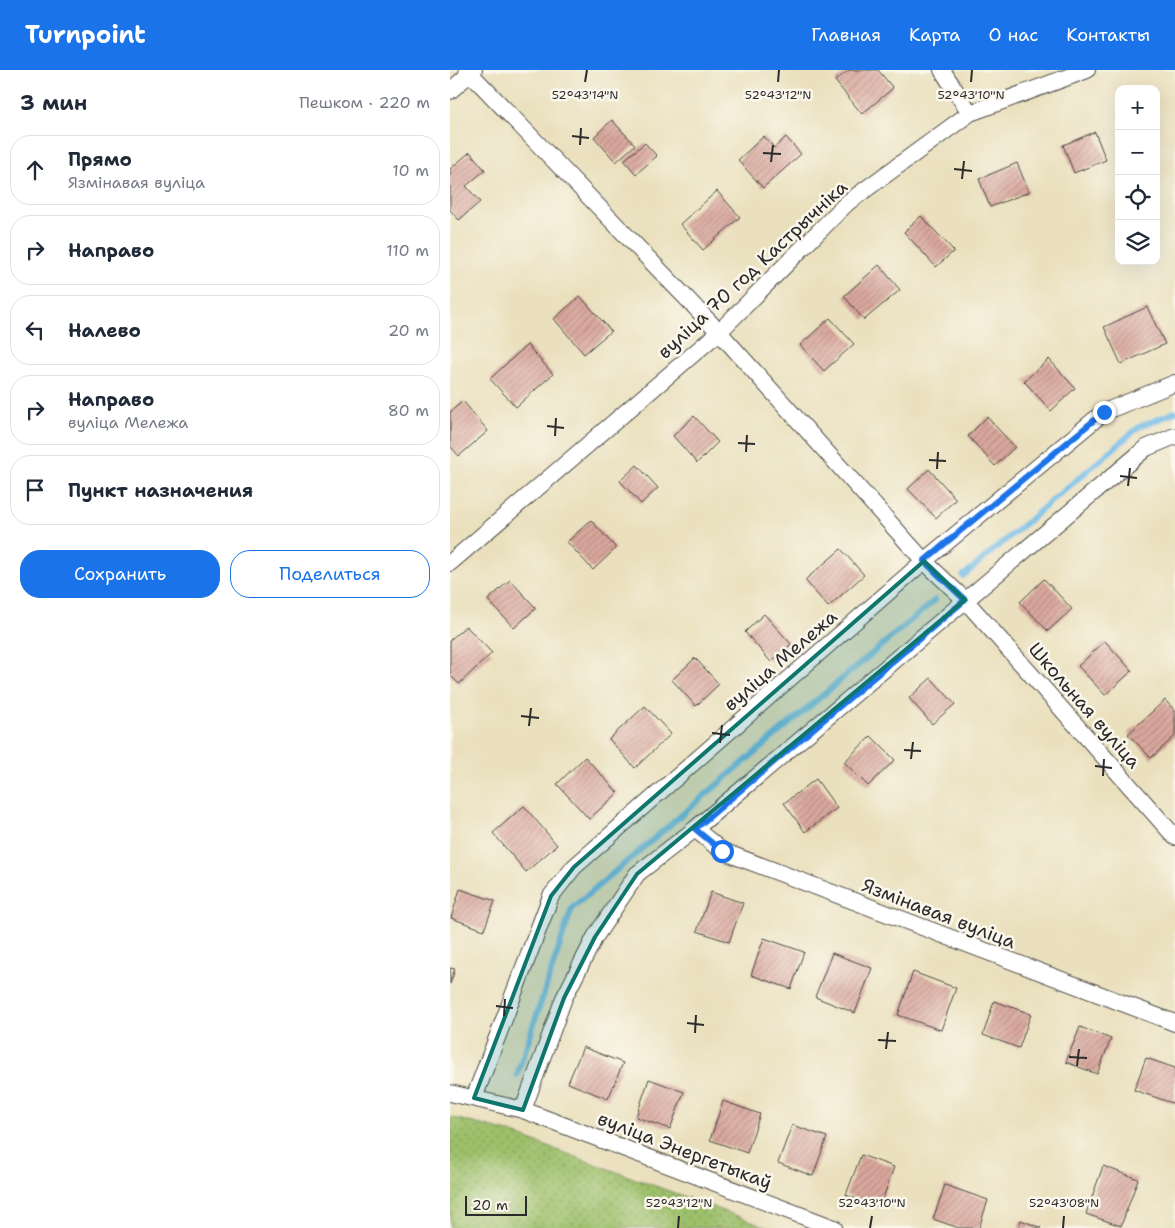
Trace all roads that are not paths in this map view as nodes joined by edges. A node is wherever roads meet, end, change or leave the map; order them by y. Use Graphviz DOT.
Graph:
graph roads {
  1 [pos="942,70"];
  2 [pos="1087,70"];
  3 [pos="470,71"];
  4 [pos="450,91"];
  5 [pos="970,113"];
  6 [pos="719,332"];
  7 [pos="1175,383"];
  8 [pos="1175,436"];
  9 [pos="924,561"];
  10 [pos="450,563"];
  11 [pos="965,600"];
  12 [pos="695,829"];
  13 [pos="1175,837"];
  14 [pos="1175,1024"];
  15 [pos="450,1094"];
  16 [pos="474,1098"];
  17 [pos="523,1110"];
  18 [pos="834,1228"];
  1 -- 5 [label="street"];
  2 -- 5 [label="street, вуліца 70 год Кастрычніка"];
  3 -- 4 [label="street"];
  3 -- 6 [label="street, Школьная вуліца"];
  5 -- 6 [label="street, вуліца 70 год Кастрычніка"];
  6 -- 9 [label="street, Школьная вуліца"];
  6 -- 10 [label="street, вуліца 70 год Кастрычніка"];
  7 -- 9 [label="street, вуліца Мележа"];
  8 -- 11 [label="street"];
  9 -- 11 [label="street, Школьная вуліца"];
  9 -- 16 [label="street, вуліца Мележа"];
  11 -- 12 [label="street"];
  11 -- 13 [label="street, Школьная вуліца"];
  12 -- 14 [label="street, Язмінавая вуліца"];
  12 -- 17 [label="street"];
  15 -- 16 [label="street, вуліца Энергетыкаў"];
  16 -- 17 [label="street, вуліца Энергетыкаў"];
  17 -- 18 [label="street, вуліца Энергетыкаў"];
}
